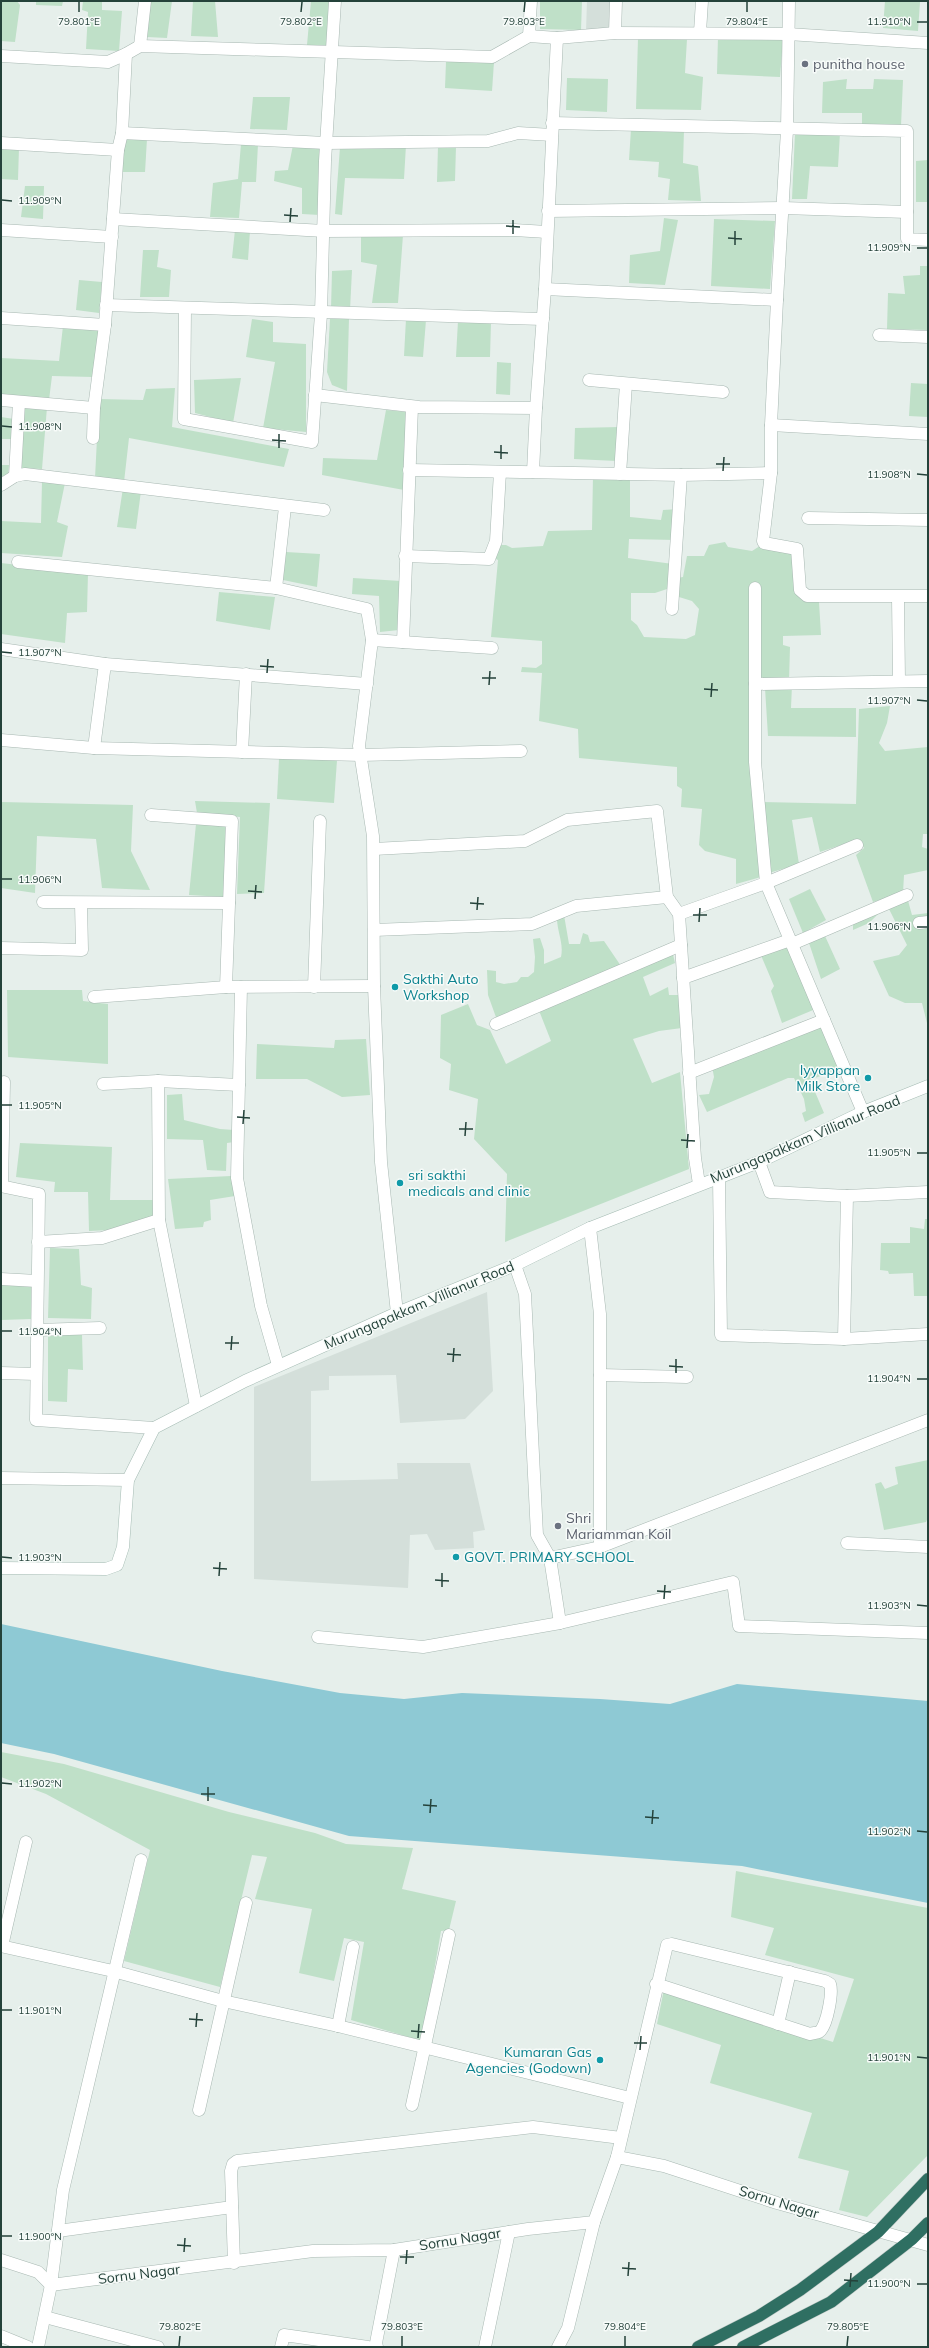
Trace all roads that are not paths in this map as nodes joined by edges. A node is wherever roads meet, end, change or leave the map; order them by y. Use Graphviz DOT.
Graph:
graph roads {
  1 [pos="145,1"];
  2 [pos="336,1"];
  3 [pos="531,1"];
  4 [pos="616,1"];
  5 [pos="702,1"];
  6 [pos="789,1"];
  7 [pos="700,32"];
  8 [pos="615,33"];
  9 [pos="788,34"];
  10 [pos="529,36"];
  11 [pos="557,38"];
  12 [pos="928,43"];
  13 [pos="140,46"];
  14 [pos="332,51"];
  15 [pos="126,54"];
  16 [pos="1,56"];
  17 [pos="552,129"];
  18 [pos="787,130"];
  19 [pos="122,133"];
  20 [pos="1,143"];
  21 [pos="326,143"];
  22 [pos="118,150"];
  23 [pos="783,208"];
  24 [pos="548,211"];
  25 [pos="907,212"];
  26 [pos="113,219"];
  27 [pos="1,230"];
  28 [pos="324,231"];
  29 [pos="547,232"];
  30 [pos="112,237"];
  31 [pos="928,240"];
  32 [pos="545,289"];
  33 [pos="777,300"];
  34 [pos="106,305"];
  35 [pos="186,308"];
  36 [pos="321,314"];
  37 [pos="1,318"];
  38 [pos="543,319"];
  39 [pos="105,325"];
  40 [pos="879,335"];
  41 [pos="928,337"];
  42 [pos="589,380"];
  43 [pos="626,384"];
  44 [pos="723,392"];
  45 [pos="315,395"];
  46 [pos="1,400"];
  47 [pos="19,402"];
  48 [pos="412,406"];
  49 [pos="94,408"];
  50 [pos="536,408"];
  51 [pos="771,425"];
  52 [pos="928,434"];
  53 [pos="93,438"];
  54 [pos="409,470"];
  55 [pos="500,472"];
  56 [pos="533,472"];
  57 [pos="771,473"];
  58 [pos="620,474"];
  59 [pos="681,475"];
  60 [pos="15,476"];
  61 [pos="1,485"];
  62 [pos="285,507"];
  63 [pos="324,510"];
  64 [pos="808,518"];
  65 [pos="928,520"];
  66 [pos="405,556"];
  67 [pos="18,562"];
  68 [pos="276,588"];
  69 [pos="755,588"];
  70 [pos="928,596"];
  71 [pos="898,597"];
  72 [pos="672,609"];
  73 [pos="372,640"];
  74 [pos="403,642"];
  75 [pos="492,648"];
  76 [pos="1,649"];
  77 [pos="105,664"];
  78 [pos="246,674"];
  79 [pos="898,681"];
  80 [pos="928,681"];
  81 [pos="367,684"];
  82 [pos="755,684"];
  83 [pos="1,740"];
  84 [pos="94,748"];
  85 [pos="521,751"];
  86 [pos="242,752"];
  87 [pos="361,755"];
  88 [pos="151,815"];
  89 [pos="320,822"];
  90 [pos="856,845"];
  91 [pos="374,848"];
  92 [pos="766,883"];
  93 [pos="907,895"];
  94 [pos="667,897"];
  95 [pos="43,902"];
  96 [pos="82,903"];
  97 [pos="229,903"];
  98 [pos="679,914"];
  99 [pos="374,930"];
  100 [pos="791,942"];
  101 [pos="681,945"];
  102 [pos="1,948"];
  103 [pos="683,978"];
  104 [pos="374,986"];
  105 [pos="226,987"];
  106 [pos="240,987"];
  107 [pos="314,987"];
  108 [pos="94,997"];
  109 [pos="824,1020"];
  110 [pos="496,1024"];
  111 [pos="689,1073"];
  112 [pos="158,1081"];
  113 [pos="4,1082"];
  114 [pos="103,1084"];
  115 [pos="238,1085"];
  116 [pos="928,1086"];
  117 [pos="863,1112"];
  118 [pos="759,1162"];
  119 [pos="719,1177"];
  120 [pos="699,1184"];
  121 [pos="2,1186"];
  122 [pos="928,1192"];
  123 [pos="847,1196"];
  124 [pos="159,1220"];
  125 [pos="590,1228"];
  126 [pos="38,1242"];
  127 [pos="515,1265"];
  128 [pos="1,1279"];
  129 [pos="37,1281"];
  130 [pos="396,1313"];
  131 [pos="100,1328"];
  132 [pos="37,1330"];
  133 [pos="928,1334"];
  134 [pos="844,1339"];
  135 [pos="278,1365"];
  136 [pos="1,1373"];
  137 [pos="36,1374"];
  138 [pos="600,1375"];
  139 [pos="687,1377"];
  140 [pos="196,1406"];
  141 [pos="928,1420"];
  142 [pos="154,1428"];
  143 [pos="1,1478"];
  144 [pos="128,1480"];
  145 [pos="847,1543"];
  146 [pos="600,1547"];
  147 [pos="928,1547"];
  148 [pos="550,1558"];
  149 [pos="1,1568"];
  150 [pos="560,1623"];
  151 [pos="928,1633"];
  152 [pos="318,1637"];
  153 [pos="26,1842"];
  154 [pos="141,1860"];
  155 [pos="246,1903"];
  156 [pos="449,1935"];
  157 [pos="2,1946"];
  158 [pos="353,1947"];
  159 [pos="113,1971"];
  160 [pos="790,1972"];
  161 [pos="656,1984"];
  162 [pos="224,2001"];
  163 [pos="778,2024"];
  164 [pos="338,2026"];
  165 [pos="425,2048"];
  166 [pos="630,2098"];
  167 [pos="412,2105"];
  168 [pos="199,2110"];
  169 [pos="621,2138"];
  170 [pos="617,2157"];
  171 [pos="928,2179"];
  172 [pos="232,2207"];
  173 [pos="594,2222"];
  174 [pos="928,2224"];
  175 [pos="58,2231"];
  176 [pos="509,2232"];
  177 [pos="878,2232"];
  178 [pos="912,2239"];
  179 [pos="928,2244"];
  180 [pos="394,2250"];
  181 [pos="1,2260"];
  182 [pos="234,2263"];
  183 [pos="51,2285"];
  184 [pos="45,2317"];
  185 [pos="1,2336"];
  186 [pos="28,2347"];
  187 [pos="38,2347"];
  188 [pos="158,2347"];
  189 [pos="281,2347"];
  190 [pos="368,2347"];
  191 [pos="377,2347"];
  192 [pos="484,2347"];
  193 [pos="558,2347"];
  194 [pos="698,2347"];
  195 [pos="743,2347"];
  1 -- 13 [label="street"];
  2 -- 14 [label="street"];
  3 -- 10 [label="street"];
  4 -- 8 [label="street"];
  5 -- 7 [label="street"];
  6 -- 9 [label="street"];
  7 -- 8 [label="street"];
  7 -- 9 [label="street"];
  8 -- 11 [label="street"];
  9 -- 12 [label="street"];
  9 -- 18 [label="street"];
  10 -- 11 [label="street"];
  10 -- 14 [label="street"];
  11 -- 17 [label="street"];
  13 -- 14 [label="street"];
  13 -- 15 [label="street"];
  14 -- 21 [label="street"];
  15 -- 16 [label="street"];
  15 -- 19 [label="street"];
  17 -- 18 [label="street"];
  17 -- 21 [label="street"];
  17 -- 24 [label="street"];
  18 -- 23 [label="street"];
  18 -- 25 [label="street"];
  19 -- 21 [label="street"];
  19 -- 22 [label="street"];
  20 -- 22 [label="street"];
  21 -- 28 [label="street"];
  22 -- 26 [label="street"];
  23 -- 24 [label="street"];
  23 -- 25 [label="street"];
  23 -- 33 [label="street"];
  24 -- 29 [label="street"];
  25 -- 31 [label="street"];
  26 -- 28 [label="street"];
  26 -- 30 [label="street"];
  27 -- 30 [label="street"];
  28 -- 29 [label="street"];
  28 -- 36 [label="street"];
  29 -- 32 [label="street"];
  30 -- 34 [label="street"];
  32 -- 33 [label="street"];
  32 -- 38 [label="street"];
  33 -- 51 [label="street"];
  34 -- 35 [label="street"];
  34 -- 39 [label="street"];
  35 -- 36 [label="street"];
  35 -- 45 [label="street"];
  36 -- 38 [label="street"];
  36 -- 45 [label="street"];
  37 -- 39 [label="street"];
  38 -- 50 [label="street"];
  39 -- 49 [label="street"];
  40 -- 41 [label="street"];
  42 -- 43 [label="street"];
  43 -- 44 [label="street"];
  43 -- 58 [label="street"];
  45 -- 48 [label="street"];
  46 -- 47 [label="street"];
  47 -- 49 [label="street"];
  47 -- 60 [label="street"];
  48 -- 50 [label="street"];
  48 -- 54 [label="street"];
  49 -- 53 [label="street"];
  50 -- 56 [label="street"];
  51 -- 52 [label="street"];
  51 -- 57 [label="street"];
  54 -- 55 [label="street"];
  54 -- 66 [label="street"];
  55 -- 56 [label="street"];
  55 -- 66 [label="street"];
  56 -- 58 [label="street"];
  57 -- 59 [label="street"];
  57 -- 71 [label="street"];
  58 -- 59 [label="street"];
  59 -- 72 [label="street"];
  60 -- 61 [label="street"];
  60 -- 62 [label="street"];
  62 -- 63 [label="street"];
  62 -- 68 [label="street"];
  64 -- 65 [label="street"];
  66 -- 74 [label="street"];
  67 -- 68 [label="street"];
  68 -- 73 [label="street"];
  69 -- 82 [label="street"];
  70 -- 71 [label="street"];
  71 -- 79 [label="street"];
  73 -- 74 [label="street"];
  73 -- 81 [label="street"];
  74 -- 75 [label="street"];
  76 -- 77 [label="street"];
  77 -- 78 [label="street"];
  77 -- 84 [label="street"];
  78 -- 81 [label="street"];
  78 -- 86 [label="street"];
  79 -- 80 [label="street"];
  79 -- 82 [label="street"];
  81 -- 87 [label="street"];
  82 -- 92 [label="street"];
  83 -- 84 [label="street"];
  84 -- 86 [label="street"];
  85 -- 87 [label="street"];
  86 -- 87 [label="street"];
  87 -- 91 [label="street"];
  88 -- 97 [label="street"];
  89 -- 107 [label="street"];
  90 -- 92 [label="street"];
  91 -- 94 [label="street"];
  91 -- 99 [label="street"];
  92 -- 98 [label="street"];
  92 -- 100 [label="street"];
  93 -- 100 [label="street"];
  94 -- 98 [label="street"];
  94 -- 99 [label="street"];
  95 -- 96 [label="street"];
  96 -- 97 [label="street"];
  96 -- 102 [label="street"];
  97 -- 105 [label="street"];
  98 -- 101 [label="street"];
  99 -- 104 [label="street"];
  100 -- 103 [label="street"];
  100 -- 109 [label="street"];
  101 -- 103 [label="street"];
  101 -- 110 [label="street"];
  103 -- 111 [label="street"];
  104 -- 107 [label="street"];
  104 -- 130 [label="street"];
  105 -- 106 [label="street"];
  105 -- 108 [label="street"];
  106 -- 107 [label="street"];
  106 -- 115 [label="street"];
  109 -- 111 [label="street"];
  109 -- 117 [label="street"];
  111 -- 120 [label="street"];
  112 -- 114 [label="street"];
  112 -- 115 [label="street"];
  112 -- 124 [label="street"];
  113 -- 121 [label="street"];
  115 -- 135 [label="street"];
  116 -- 117 [label="street, Murungapakkam Villianur Road"];
  117 -- 118 [label="street, Murungapakkam Villianur Road"];
  118 -- 119 [label="street, Murungapakkam Villianur Road"];
  118 -- 123 [label="street"];
  119 -- 120 [label="street, Murungapakkam Villianur Road"];
  119 -- 134 [label="street"];
  120 -- 125 [label="street, Murungapakkam Villianur Road"];
  121 -- 126 [label="street"];
  122 -- 123 [label="street"];
  123 -- 134 [label="street"];
  124 -- 126 [label="street"];
  124 -- 140 [label="street"];
  125 -- 127 [label="street, Murungapakkam Villianur Road"];
  125 -- 138 [label="street"];
  126 -- 129 [label="street"];
  127 -- 130 [label="street, Murungapakkam Villianur Road"];
  127 -- 148 [label="street"];
  128 -- 129 [label="street"];
  129 -- 132 [label="street"];
  130 -- 135 [label="street, Murungapakkam Villianur Road"];
  131 -- 132 [label="street"];
  132 -- 137 [label="street"];
  133 -- 134 [label="street"];
  135 -- 140 [label="street, Murungapakkam Villianur Road"];
  136 -- 137 [label="street"];
  137 -- 142 [label="street"];
  138 -- 139 [label="street"];
  138 -- 146 [label="street"];
  140 -- 142 [label="street, Murungapakkam Villianur Road"];
  141 -- 146 [label="street"];
  142 -- 144 [label="street"];
  143 -- 144 [label="street"];
  144 -- 149 [label="street"];
  145 -- 147 [label="street"];
  146 -- 148 [label="street"];
  148 -- 150 [label="street"];
  150 -- 151 [label="street"];
  150 -- 152 [label="street"];
  153 -- 157 [label="street"];
  154 -- 159 [label="street"];
  155 -- 162 [label="street"];
  156 -- 165 [label="street"];
  157 -- 159 [label="street"];
  158 -- 164 [label="street"];
  159 -- 162 [label="street"];
  159 -- 175 [label="street"];
  160 -- 161 [label="street"];
  160 -- 163 [label="street"];
  160 -- 163 [label="street"];
  161 -- 163 [label="street"];
  161 -- 166 [label="street"];
  162 -- 164 [label="street"];
  162 -- 168 [label="street"];
  164 -- 165 [label="street"];
  165 -- 166 [label="street"];
  165 -- 167 [label="street"];
  166 -- 169 [label="street"];
  169 -- 170 [label="street"];
  169 -- 172 [label="street"];
  170 -- 173 [label="street"];
  170 -- 177 [label="street, Sornu Nagar"];
  171 -- 177 [label="highway"];
  172 -- 175 [label="street"];
  172 -- 182 [label="street"];
  173 -- 176 [label="street, Sornu Nagar"];
  173 -- 193 [label="street"];
  174 -- 178 [label="highway"];
  175 -- 183 [label="street"];
  176 -- 180 [label="street, Sornu Nagar"];
  176 -- 192 [label="street"];
  177 -- 178 [label="street, Sornu Nagar"];
  177 -- 194 [label="highway"];
  178 -- 179 [label="street, Sornu Nagar"];
  178 -- 195 [label="highway"];
  180 -- 182 [label="street, Sornu Nagar"];
  180 -- 191 [label="street"];
  181 -- 183 [label="street"];
  182 -- 183 [label="street, Sornu Nagar"];
  183 -- 184 [label="street"];
  184 -- 187 [label="street"];
  184 -- 188 [label="street"];
  185 -- 186 [label="street"];
  189 -- 190 [label="street"];
}
